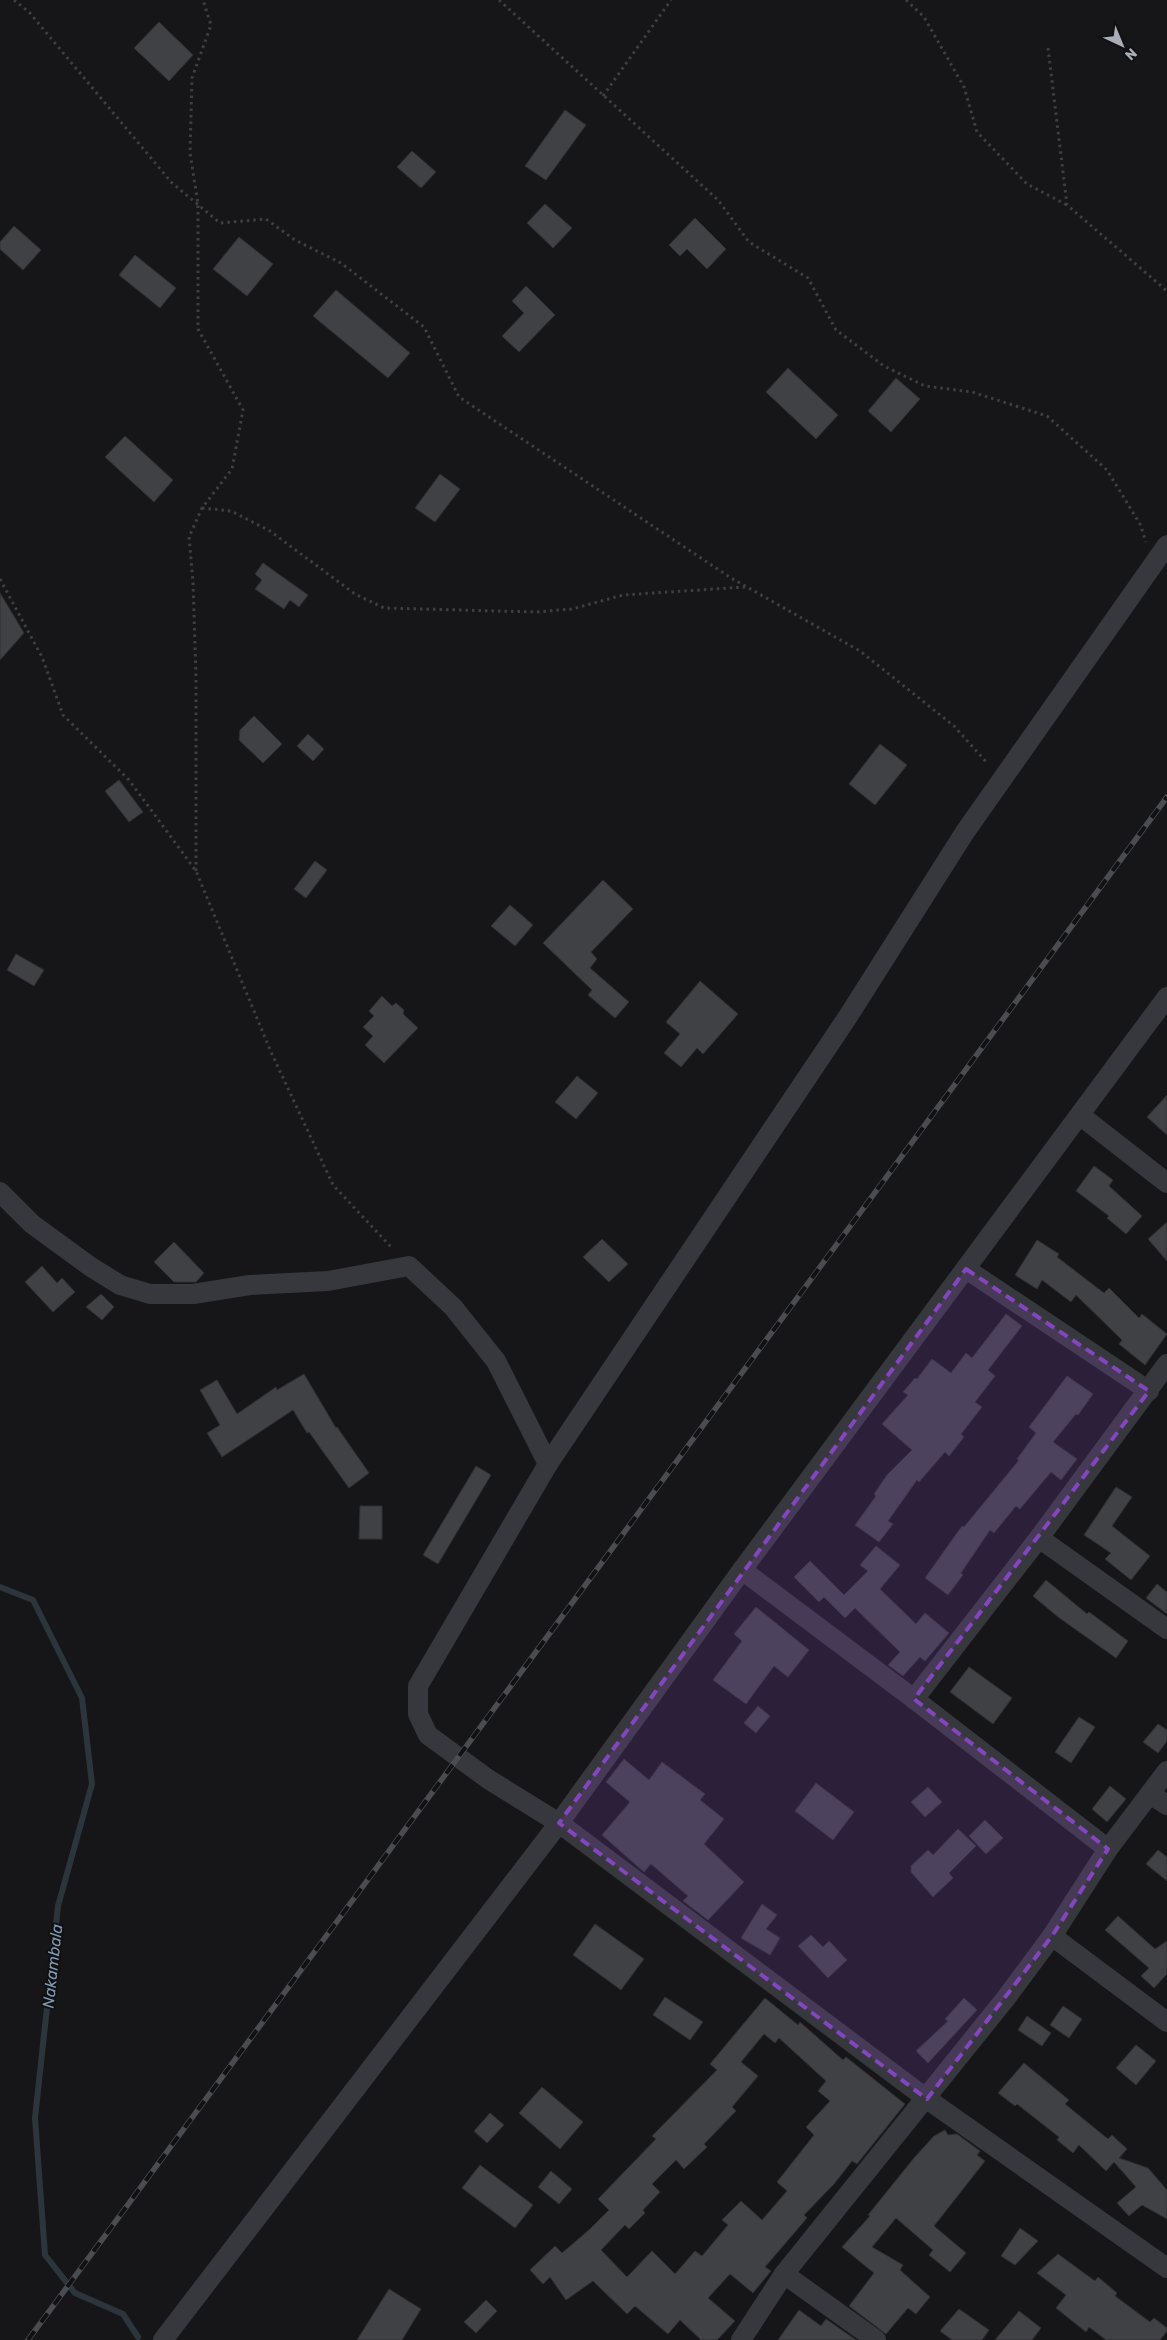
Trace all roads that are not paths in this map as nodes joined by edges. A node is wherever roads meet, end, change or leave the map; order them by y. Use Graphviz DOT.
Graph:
graph roads {
  1 [pos="1167,545"];
  2 [pos="1167,997"];
  3 [pos="1080,1116"];
  4 [pos="1167,1183"];
  5 [pos="0,1192"];
  6 [pos="966,1269"];
  7 [pos="1167,1364"];
  8 [pos="1149,1391"];
  9 [pos="548,1464"];
  10 [pos="1039,1538"];
  11 [pos="742,1570"];
  12 [pos="1167,1629"];
  13 [pos="914,1698"];
  14 [pos="1167,1771"];
  15 [pos="1150,1794"];
  16 [pos="1167,1805"];
  17 [pos="559,1823"];
  18 [pos="1108,1849"];
  19 [pos="1052,1936"];
  20 [pos="1167,2022"];
  21 [pos="927,2099"];
  22 [pos="1167,2268"];
  23 [pos="784,2274"];
  24 [pos="163,2340"];
  25 [pos="741,2340"];
  26 [pos="876,2340"];
  1 -- 9 [label="street"];
  2 -- 3 [label="street"];
  3 -- 4 [label="street"];
  3 -- 6 [label="street"];
  5 -- 9 [label="street"];
  6 -- 8 [label="street"];
  6 -- 11 [label="street"];
  7 -- 8 [label="street"];
  8 -- 10 [label="street"];
  9 -- 17 [label="street"];
  10 -- 12 [label="street"];
  10 -- 13 [label="street"];
  11 -- 13 [label="street"];
  11 -- 17 [label="street"];
  13 -- 18 [label="street"];
  14 -- 15 [label="street"];
  15 -- 16 [label="street"];
  15 -- 18 [label="street"];
  17 -- 21 [label="street"];
  17 -- 24 [label="street"];
  18 -- 19 [label="street"];
  19 -- 20 [label="street"];
  19 -- 21 [label="street"];
  21 -- 22 [label="street"];
  21 -- 23 [label="street"];
  23 -- 25 [label="street"];
  23 -- 26 [label="street"];
}
